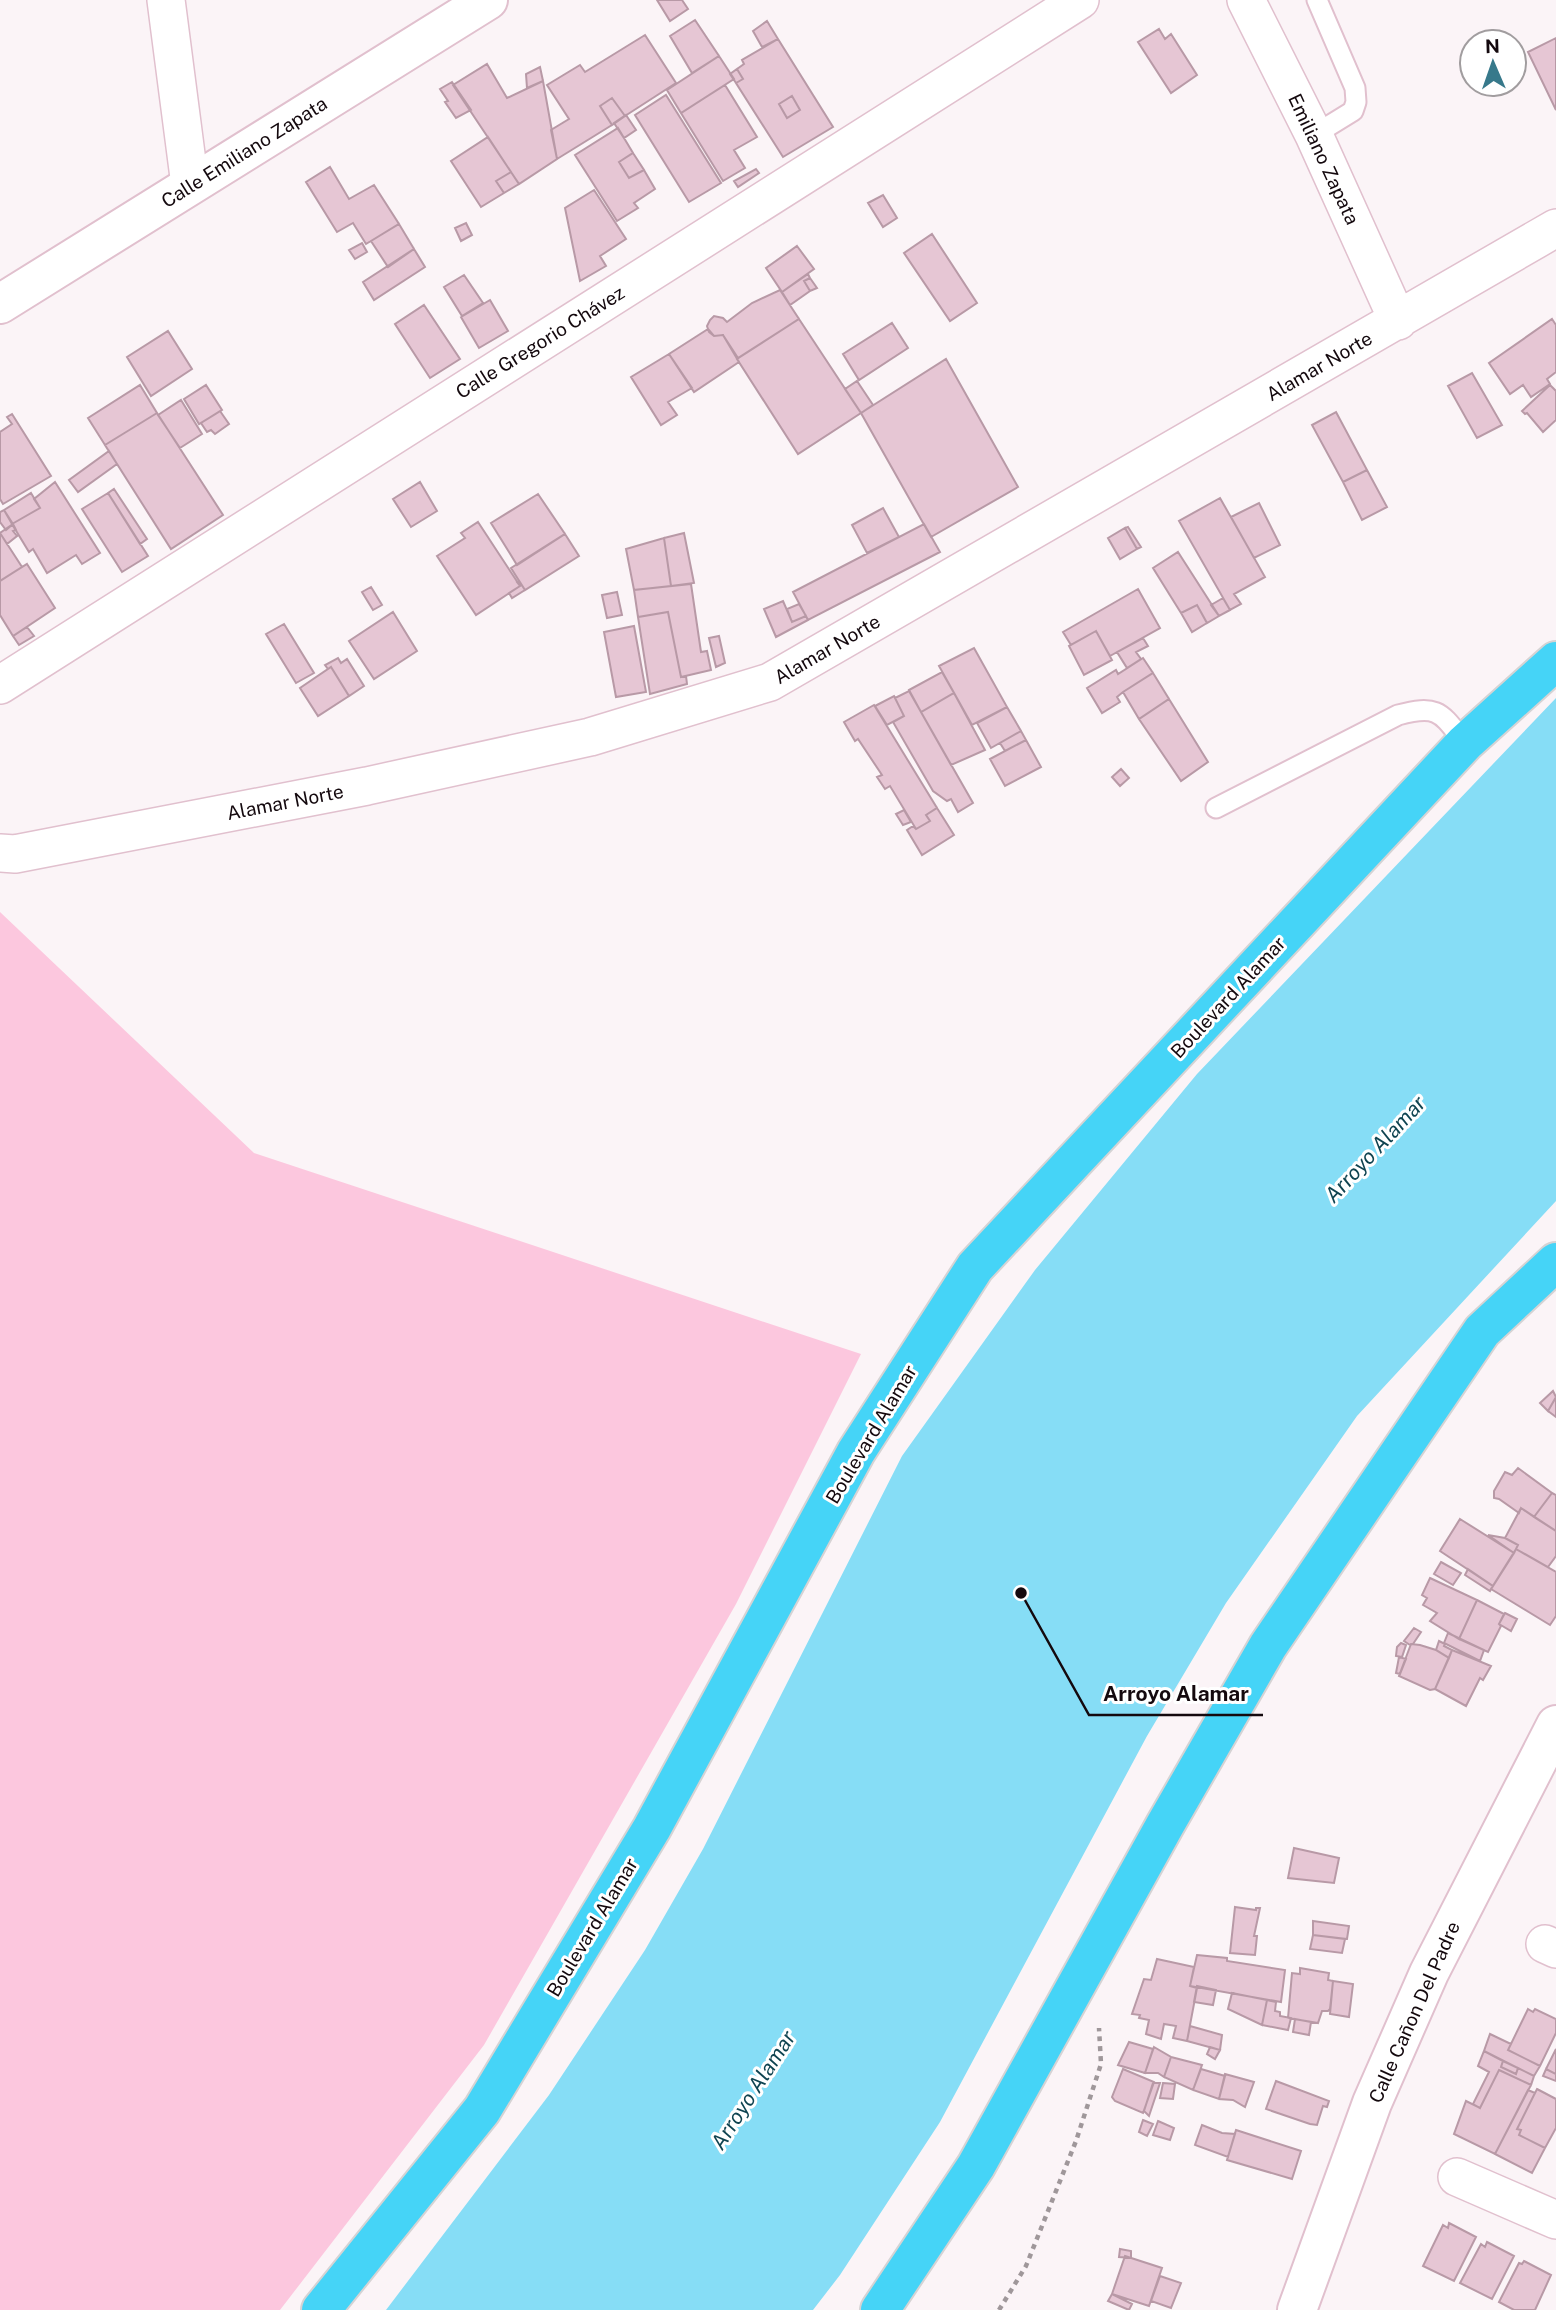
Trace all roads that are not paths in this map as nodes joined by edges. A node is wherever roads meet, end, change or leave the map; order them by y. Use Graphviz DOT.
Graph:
graph roads {
  1 [pos="166,0"];
  2 [pos="488,0"];
  3 [pos="1080,0"];
  4 [pos="1246,0"];
  5 [pos="1317,0"];
  6 [pos="1314,135"];
  7 [pos="190,185"];
  8 [pos="1556,228"];
  9 [pos="0,304"];
  10 [pos="1398,321"];
  11 [pos="1556,661"];
  12 [pos="0,685"];
  13 [pos="1465,743"];
  14 [pos="1216,808"];
  15 [pos="8,854"];
  16 [pos="1556,1262"];
  17 [pos="1556,1724"];
  18 [pos="1457,2177"];
  19 [pos="1556,2220"];
  20 [pos="321,2310"];
  21 [pos="880,2310"];
  22 [pos="1297,2310"];
  1 -- 7 [label="street"];
  2 -- 7 [label="street, Calle Emiliano Zapata"];
  3 -- 12 [label="street, Calle Gregorio Chávez"];
  4 -- 6 [label="street, Emiliano Zapata"];
  5 -- 6 [label="lane"];
  6 -- 10 [label="street, Emiliano Zapata"];
  7 -- 9 [label="street, Calle Emiliano Zapata"];
  8 -- 10 [label="street, Alamar Norte"];
  10 -- 15 [label="street, Alamar Norte"];
  11 -- 13 [label="highway, Boulevard Alamar"];
  13 -- 14 [label="lane"];
  13 -- 20 [label="highway, Boulevard Alamar"];
  16 -- 21 [label="highway"];
  17 -- 22 [label="street, Calle Cañon Del Padre"];
  18 -- 19 [label="street"];
}
